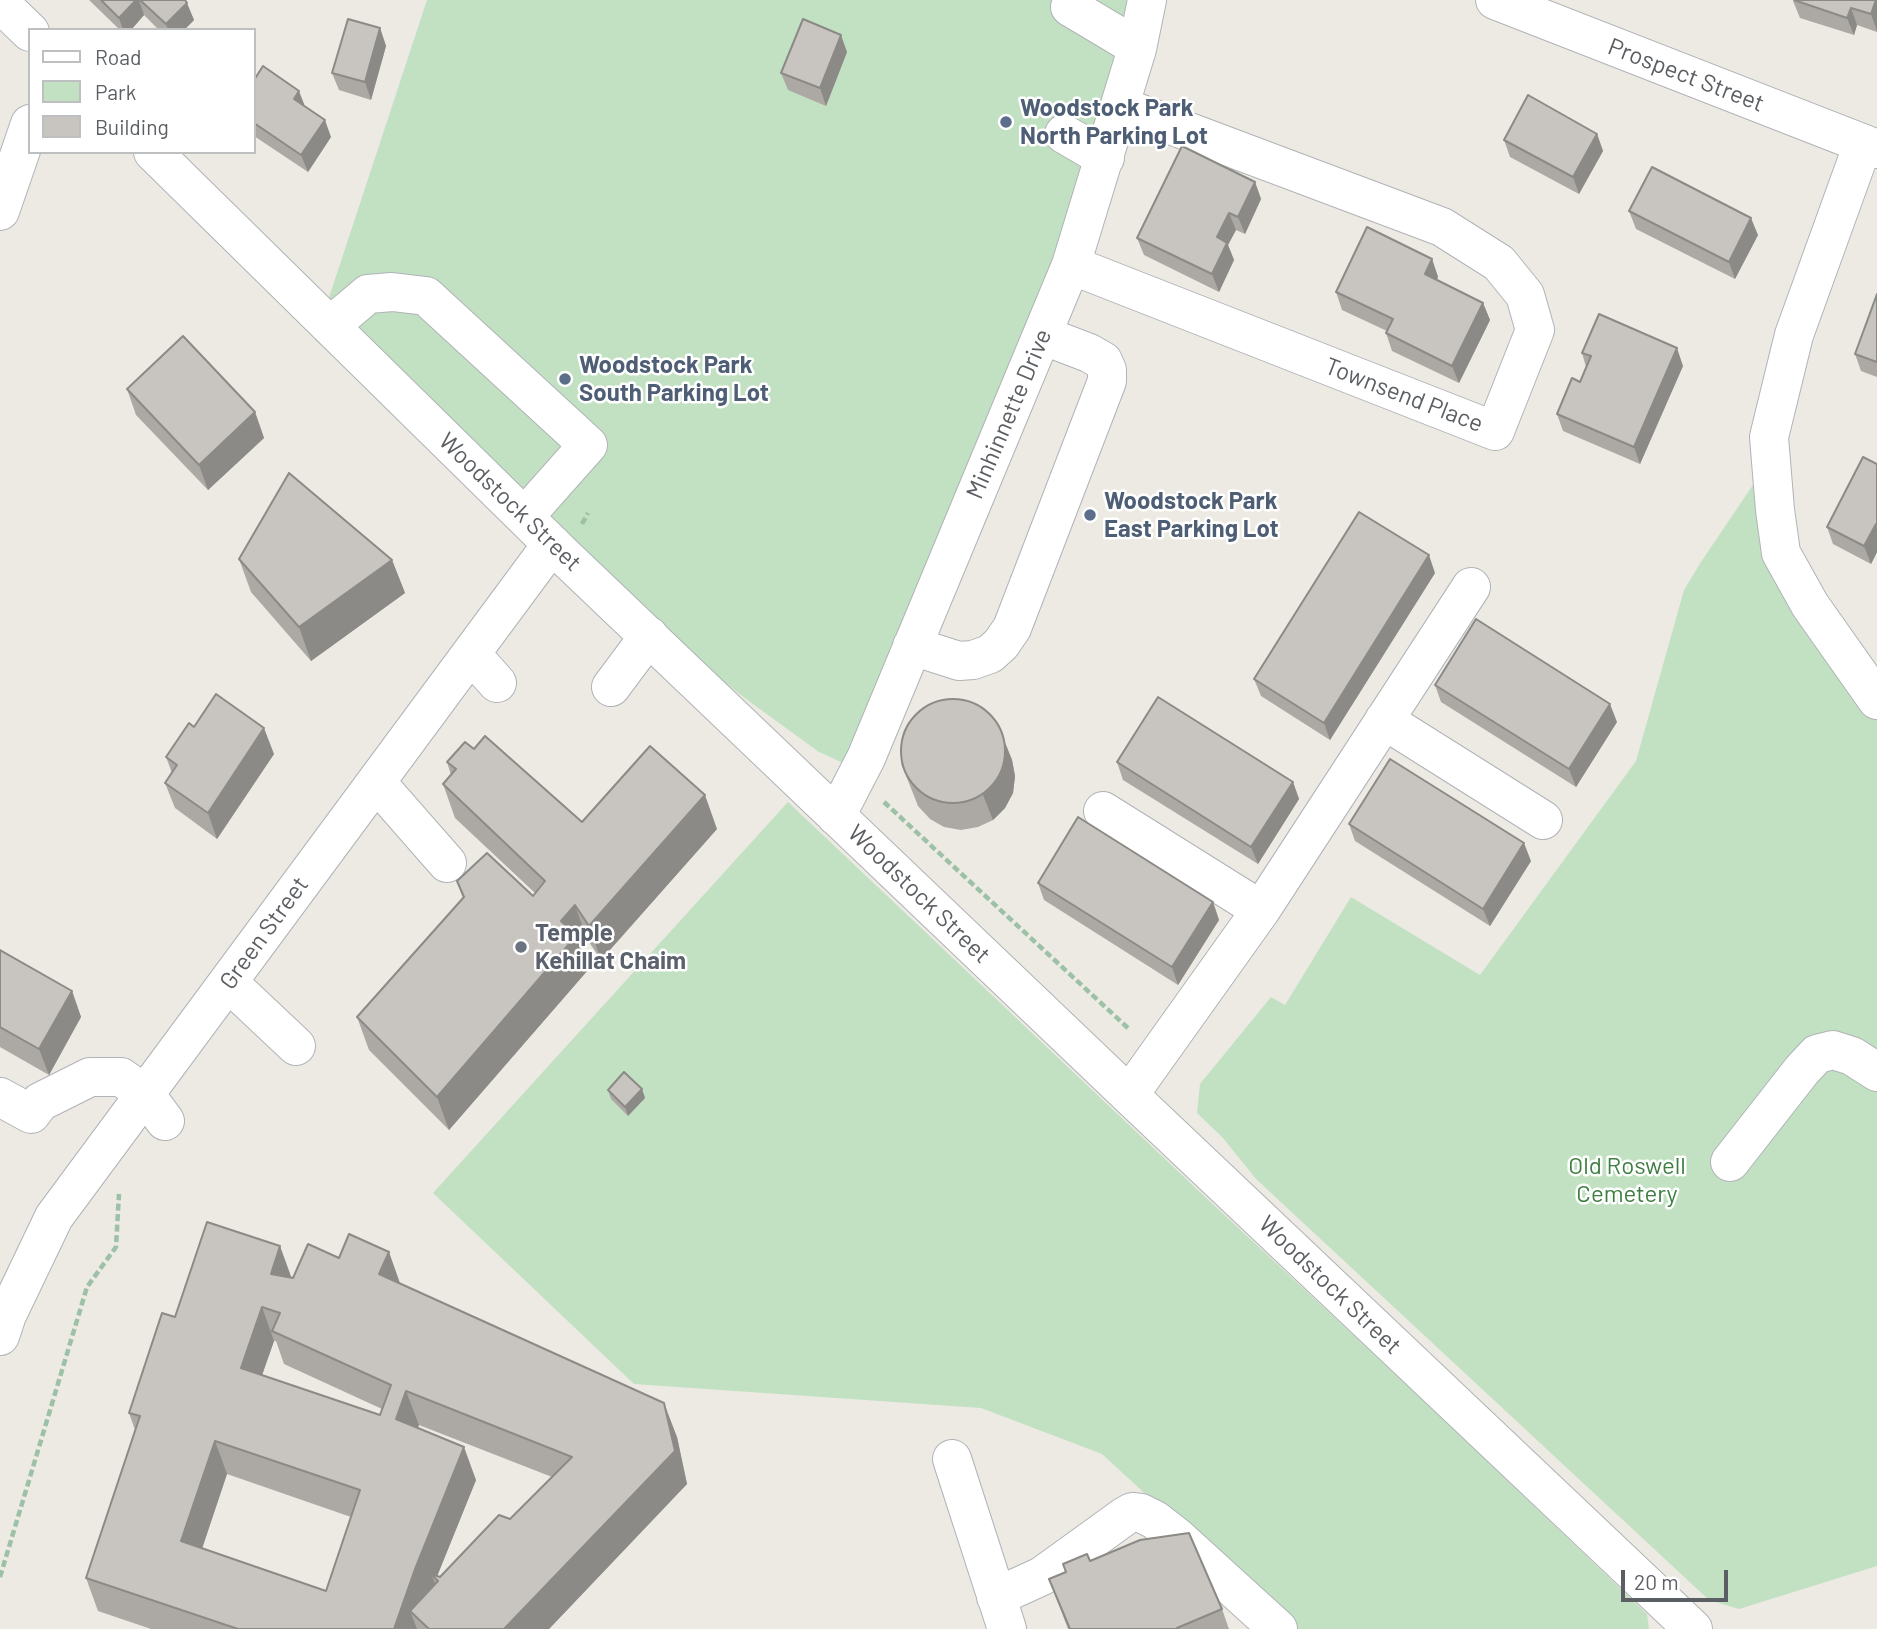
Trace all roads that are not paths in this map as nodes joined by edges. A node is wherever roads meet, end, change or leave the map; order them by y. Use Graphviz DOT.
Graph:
graph roads {
  1 [pos="1147,0"];
  2 [pos="1495,0"];
  3 [pos="0,3"];
  4 [pos="1070,7"];
  5 [pos="28,30"];
  6 [pos="1137,47"];
  7 [pos="1121,106"];
  8 [pos="28,130"];
  9 [pos="1064,134"];
  10 [pos="1870,146"];
  11 [pos="155,154"];
  12 [pos="1105,158"];
  13 [pos="0,211"];
  14 [pos="1071,265"];
  15 [pos="330,326"];
  16 [pos="1042,335"];
  17 [pos="525,516"];
  18 [pos="552,544"];
  19 [pos="1471,587"];
  20 [pos="649,636"];
  21 [pos="912,646"];
  22 [pos="471,654"];
  23 [pos="496,683"];
  24 [pos="611,687"];
  25 [pos="1877,700"];
  26 [pos="1384,720"];
  27 [pos="376,782"];
  28 [pos="1103,811"];
  29 [pos="836,816"];
  30 [pos="1543,820"];
  31 [pos="447,863"];
  32 [pos="1261,910"];
  33 [pos="228,982"];
  34 [pos="296,1046"];
  35 [pos="1877,1072"];
  36 [pos="1129,1095"];
  37 [pos="0,1097"];
  38 [pos="155,1107"];
  39 [pos="1730,1162"];
  40 [pos="0,1336"];
  41 [pos="952,1459"];
  42 [pos="1001,1613"];
  43 [pos="1278,1629"];
  44 [pos="1693,1629"];
  1 -- 6 [label="street, Minhinnette Drive"];
  2 -- 10 [label="street, Prospect Street"];
  3 -- 5 [label="street"];
  4 -- 6 [label="street"];
  6 -- 7 [label="street, Minhinnette Drive"];
  7 -- 12 [label="street, Minhinnette Drive"];
  7 -- 14 [label="street, Townsend Place"];
  8 -- 13 [label="street"];
  9 -- 12 [label="street"];
  10 -- 25 [label="street"];
  11 -- 15 [label="street, Woodstock Street"];
  12 -- 14 [label="street, Minhinnette Drive"];
  14 -- 16 [label="street, Minhinnette Drive"];
  15 -- 17 [label="street, Woodstock Street"];
  15 -- 17 [label="street"];
  16 -- 21 [label="street, Minhinnette Drive"];
  16 -- 21 [label="street"];
  17 -- 18 [label="street, Woodstock Street"];
  18 -- 20 [label="street, Woodstock Street"];
  18 -- 22 [label="street, Green Street"];
  19 -- 26 [label="street"];
  20 -- 24 [label="street"];
  20 -- 29 [label="street, Woodstock Street"];
  21 -- 29 [label="street, Minhinnette Drive"];
  22 -- 23 [label="street"];
  22 -- 27 [label="street, Green Street"];
  26 -- 30 [label="street"];
  26 -- 32 [label="street"];
  27 -- 31 [label="street"];
  27 -- 33 [label="street, Green Street"];
  28 -- 32 [label="street"];
  29 -- 36 [label="street, Woodstock Street"];
  32 -- 36 [label="street"];
  33 -- 34 [label="street"];
  33 -- 38 [label="street, Green Street"];
  35 -- 39 [label="street"];
  36 -- 44 [label="street, Woodstock Street"];
  37 -- 38 [label="street"];
  38 -- 40 [label="street, Green Street"];
  41 -- 42 [label="street"];
  42 -- 43 [label="street"];
}
